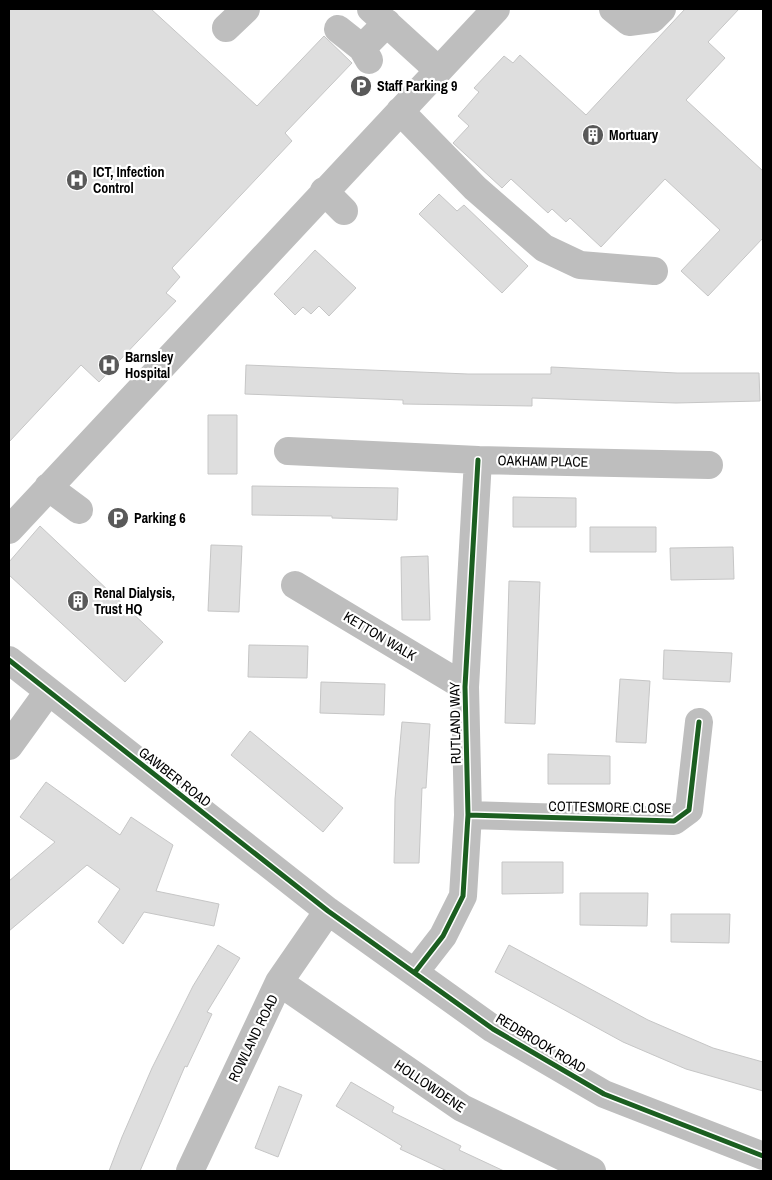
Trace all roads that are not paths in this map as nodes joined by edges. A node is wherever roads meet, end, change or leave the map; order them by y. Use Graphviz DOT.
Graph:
graph roads {
  1 [pos="246,9"];
  2 [pos="496,9"];
  3 [pos="613,9"];
  4 [pos="662,9"];
  5 [pos="379,16"];
  6 [pos="226,28"];
  7 [pos="338,29"];
  8 [pos="438,70"];
  9 [pos="400,110"];
  10 [pos="324,191"];
  11 [pos="344,211"];
  12 [pos="654,271"];
  13 [pos="288,451"];
  14 [pos="478,460"];
  15 [pos="709,465"];
  16 [pos="48,487"];
  17 [pos="78,510"];
  18 [pos="9,530"];
  19 [pos="295,585"];
  20 [pos="9,660"];
  21 [pos="464,687"];
  22 [pos="48,692"];
  23 [pos="699,722"];
  24 [pos="9,746"];
  25 [pos="468,815"];
  26 [pos="328,911"];
  27 [pos="415,972"];
  28 [pos="279,982"];
  29 [pos="763,1156"];
  30 [pos="190,1171"];
  31 [pos="592,1171"];
  1 -- 6 [label="street"];
  2 -- 8 [label="street"];
  3 -- 4 [label="street"];
  5 -- 7 [label="street"];
  5 -- 8 [label="street"];
  8 -- 9 [label="street"];
  9 -- 10 [label="street"];
  9 -- 12 [label="street"];
  10 -- 11 [label="street"];
  10 -- 16 [label="street"];
  13 -- 14 [label="street, OAKHAM PLACE"];
  14 -- 15 [label="street, OAKHAM PLACE"];
  14 -- 21 [label="street, RUTLAND WAY"];
  16 -- 17 [label="street"];
  16 -- 18 [label="street"];
  19 -- 21 [label="street, KETTON WALK"];
  20 -- 22 [label="street, GAWBER ROAD"];
  21 -- 25 [label="street, RUTLAND WAY"];
  22 -- 24 [label="street"];
  22 -- 26 [label="street, GAWBER ROAD"];
  23 -- 25 [label="street, COTTESMORE CLOSE"];
  25 -- 27 [label="street, RUTLAND WAY"];
  26 -- 27 [label="street, REDBROOK ROAD"];
  26 -- 28 [label="street, ROWLAND ROAD"];
  27 -- 29 [label="street, REDBROOK ROAD"];
  28 -- 30 [label="street, ROWLAND ROAD"];
  28 -- 31 [label="street, HOLLOWDENE"];
}
